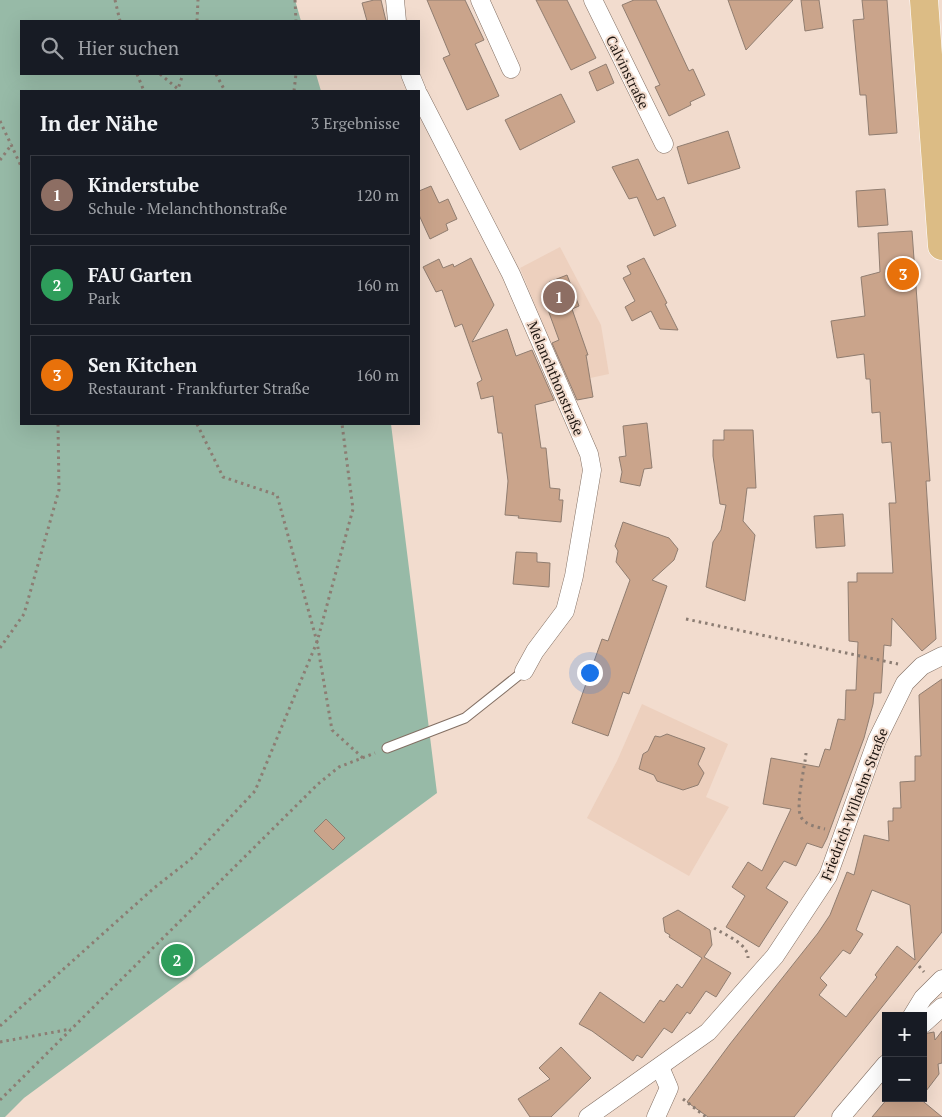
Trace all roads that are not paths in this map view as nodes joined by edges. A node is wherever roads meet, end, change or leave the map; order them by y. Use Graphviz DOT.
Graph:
graph roads {
  1 [pos="395,0"];
  2 [pos="480,0"];
  3 [pos="593,0"];
  4 [pos="924,0"];
  5 [pos="397,20"];
  6 [pos="511,69"];
  7 [pos="410,75"];
  8 [pos="417,90"];
  9 [pos="937,96"];
  10 [pos="420,97"];
  11 [pos="664,144"];
  12 [pos="942,238"];
  13 [pos="942,656"];
  14 [pos="524,671"];
  15 [pos="387,748"];
  16 [pos="942,979"];
  17 [pos="942,1006"];
  18 [pos="914,1012"];
  19 [pos="927,1020"];
  20 [pos="660,1067"];
  21 [pos="882,1069"];
  22 [pos="588,1117"];
  23 [pos="656,1117"];
  24 [pos="841,1117"];
  1 -- 5 [label="street"];
  2 -- 6 [label="street"];
  3 -- 11 [label="street, Calvinstraße"];
  4 -- 9 [label="main road"];
  7 -- 8 [label="street"];
  9 -- 12 [label="main road"];
  10 -- 14 [label="street, Melanchthonstraße"];
  13 -- 20 [label="street, Friedrich-Wilhelm-Straße"];
  14 -- 15 [label="lane"];
  16 -- 18 [label="street"];
  17 -- 19 [label="street"];
  20 -- 22 [label="street, Friedrich-Wilhelm-Straße"];
  20 -- 23 [label="street"];
  21 -- 24 [label="street"];
}
